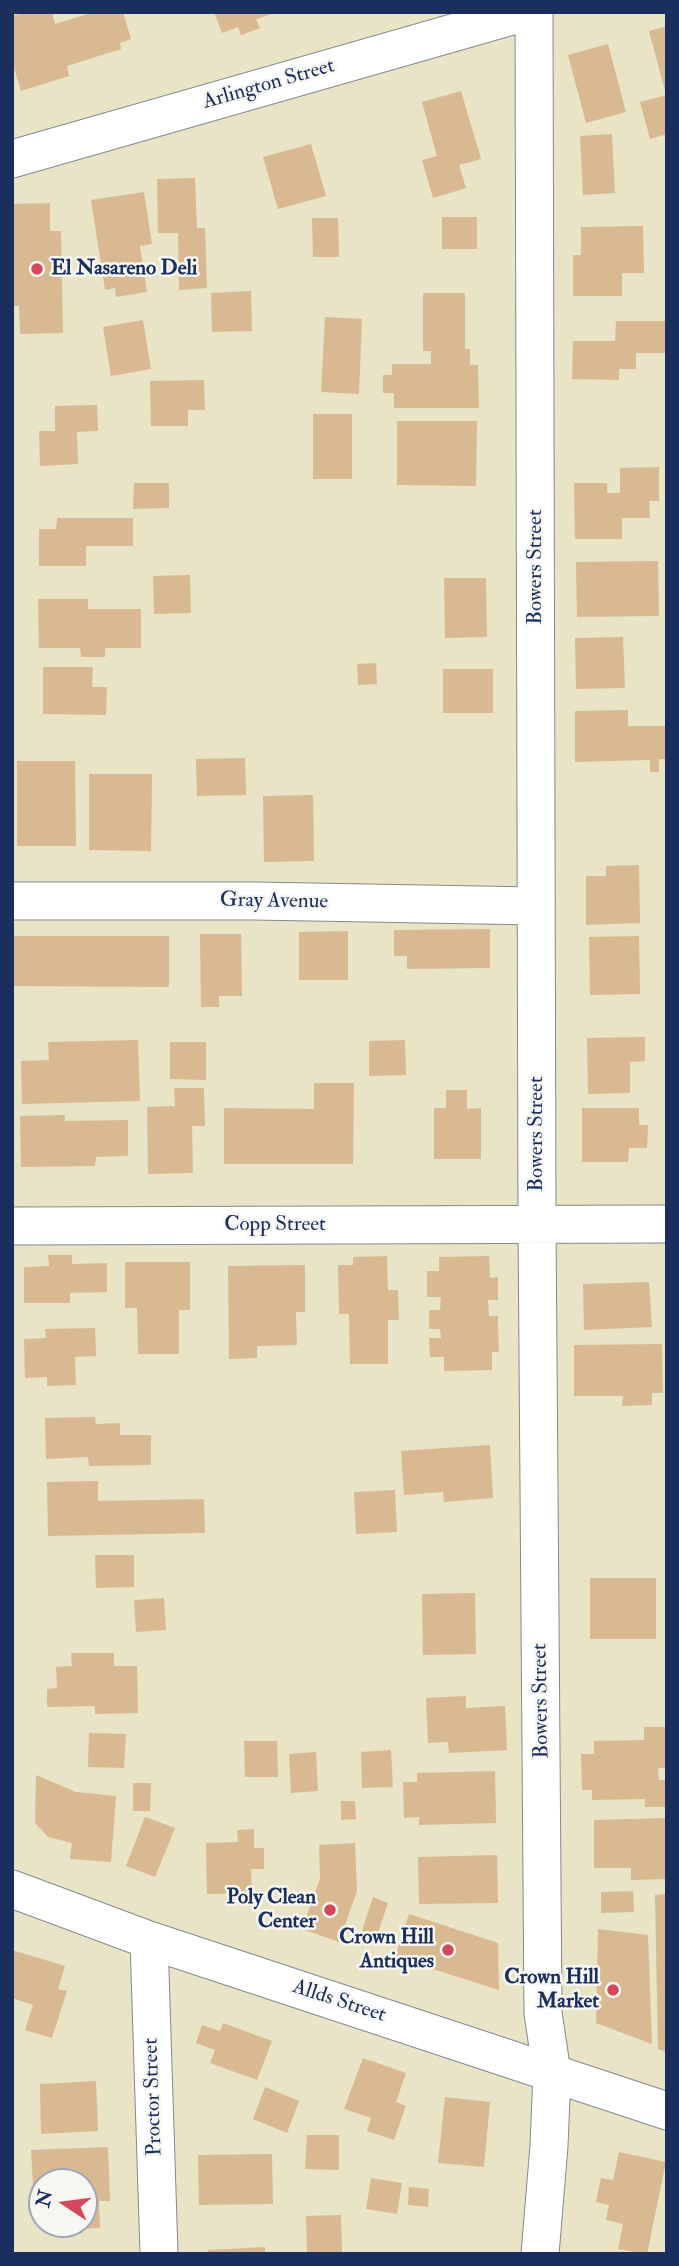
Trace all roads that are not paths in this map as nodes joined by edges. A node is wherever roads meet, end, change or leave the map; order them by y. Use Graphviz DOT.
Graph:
graph roads {
  1 [pos="526,12"];
  2 [pos="534,12"];
  3 [pos="12,159"];
  4 [pos="12,901"];
  5 [pos="536,906"];
  6 [pos="537,1224"];
  7 [pos="667,1224"];
  8 [pos="12,1226"];
  9 [pos="12,1889"];
  10 [pos="149,1940"];
  11 [pos="552,2073"];
  12 [pos="667,2111"];
  13 [pos="159,2254"];
  14 [pos="540,2254"];
  1 -- 3 [label="street, Arlington Street"];
  2 -- 5 [label="street, Bowers Street"];
  4 -- 5 [label="street, Gray Avenue"];
  5 -- 6 [label="street, Bowers Street"];
  6 -- 7 [label="street, Copp Street"];
  6 -- 8 [label="street, Copp Street"];
  6 -- 11 [label="street, Bowers Street"];
  9 -- 10 [label="street, Allds Street"];
  10 -- 11 [label="street, Allds Street"];
  10 -- 13 [label="street, Proctor Street"];
  11 -- 12 [label="street, Allds Street"];
  11 -- 14 [label="street, Bowers Street"];
}
